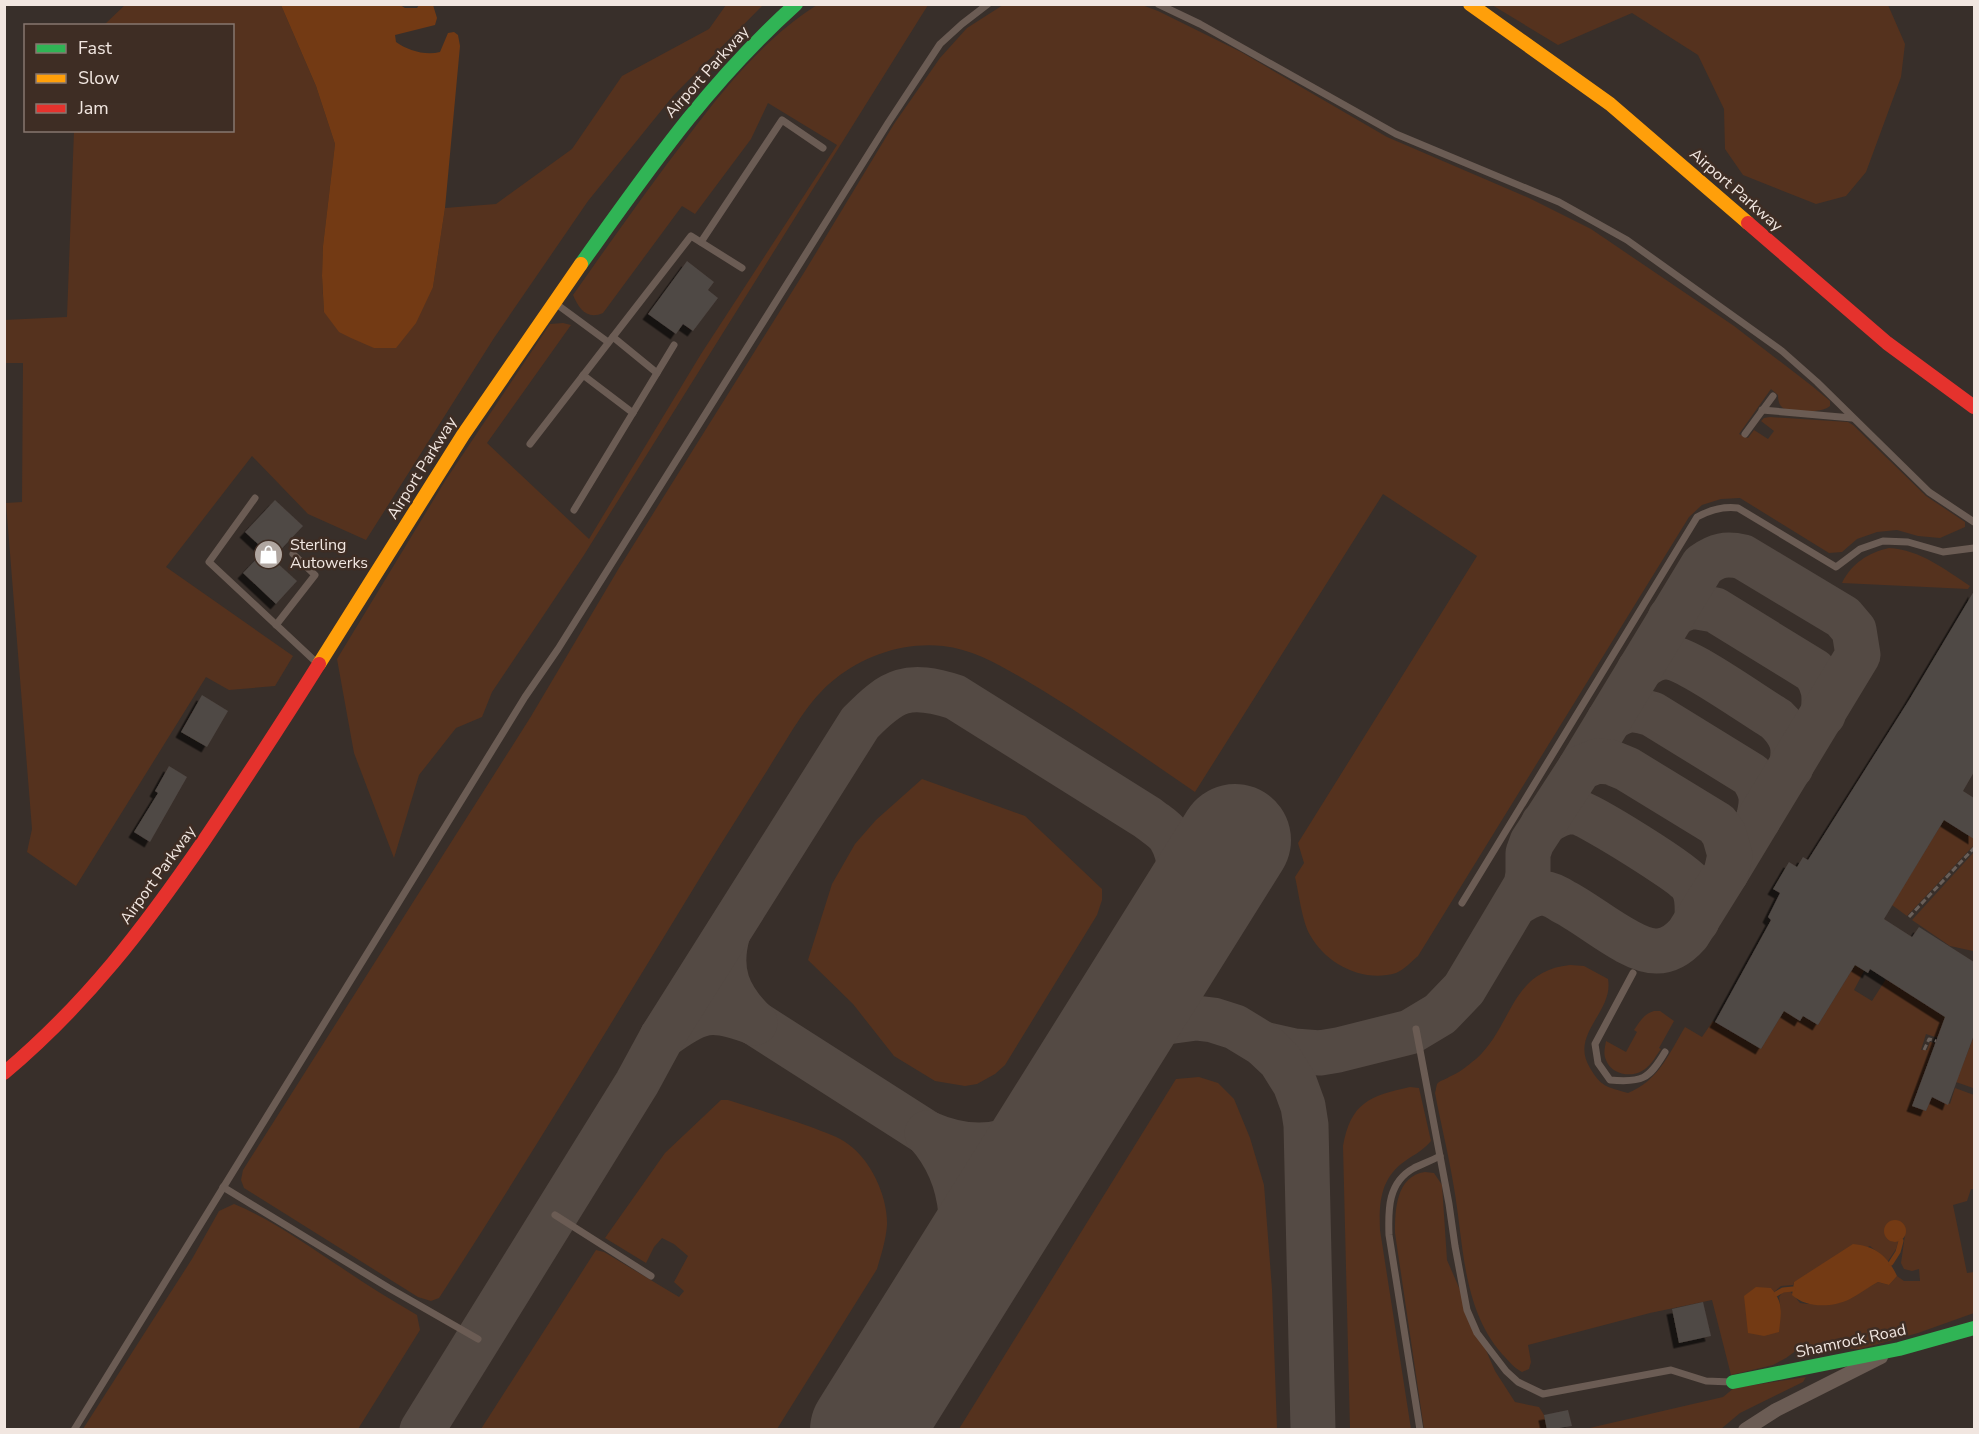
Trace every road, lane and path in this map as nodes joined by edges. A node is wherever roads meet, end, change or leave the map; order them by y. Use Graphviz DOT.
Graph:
graph roads {
  1 [pos="796,4"];
  2 [pos="988,4"];
  3 [pos="1158,4"];
  4 [pos="1470,4"];
  5 [pos="823,148"];
  6 [pos="701,242"];
  7 [pos="742,268"];
  8 [pos="554,302"];
  9 [pos="610,340"];
  10 [pos="674,345"];
  11 [pos="657,373"];
  12 [pos="582,375"];
  13 [pos="1773,396"];
  14 [pos="1974,407"];
  15 [pos="1762,410"];
  16 [pos="633,413"];
  17 [pos="1852,418"];
  18 [pos="1745,434"];
  19 [pos="530,444"];
  20 [pos="255,498"];
  21 [pos="574,510"];
  22 [pos="1974,522"];
  23 [pos="1974,548"];
  24 [pos="293,554"];
  25 [pos="276,625"];
  26 [pos="319,665"];
  27 [pos="1974,848"];
  28 [pos="1462,903"];
  29 [pos="1909,917"];
  30 [pos="1633,973"];
  31 [pos="1416,1029"];
  32 [pos="1936,1041"];
  33 [pos="1924,1050"];
  34 [pos="1665,1052"];
  35 [pos="4,1073"];
  36 [pos="1440,1156"];
  37 [pos="223,1187"];
  38 [pos="555,1215"];
  39 [pos="651,1276"];
  40 [pos="1974,1328"];
  41 [pos="478,1339"];
  42 [pos="1899,1348"];
  43 [pos="1733,1382"];
  44 [pos="74,1430"];
  45 [pos="1420,1430"];
  46 [pos="1745,1430"];
  1 -- 8 [label="main road, Airport Parkway"];
  2 -- 37 [label="lane"];
  3 -- 17 [label="lane"];
  4 -- 14 [label="main road, Airport Parkway"];
  5 -- 6 [label="lane"];
  6 -- 7 [label="lane"];
  6 -- 9 [label="lane"];
  8 -- 9 [label="lane"];
  8 -- 26 [label="main road, Airport Parkway"];
  9 -- 11 [label="lane"];
  9 -- 12 [label="lane"];
  10 -- 11 [label="lane"];
  11 -- 16 [label="lane"];
  12 -- 16 [label="lane"];
  12 -- 19 [label="lane"];
  13 -- 15 [label="lane"];
  15 -- 17 [label="lane"];
  15 -- 18 [label="lane"];
  16 -- 21 [label="lane"];
  17 -- 22 [label="lane"];
  20 -- 25 [label="lane"];
  23 -- 28 [label="lane"];
  24 -- 25 [label="lane"];
  25 -- 26 [label="lane"];
  26 -- 35 [label="main road, Airport Parkway"];
  27 -- 29 [label="path"];
  30 -- 34 [label="lane"];
  31 -- 36 [label="lane"];
  32 -- 33 [label="path"];
  36 -- 43 [label="lane"];
  36 -- 45 [label="lane"];
  37 -- 41 [label="lane"];
  37 -- 44 [label="lane"];
  38 -- 39 [label="lane"];
  40 -- 42 [label="main road, Shamrock Road"];
  42 -- 43 [label="main road, Shamrock Road"];
  42 -- 46 [label="street"];
}
